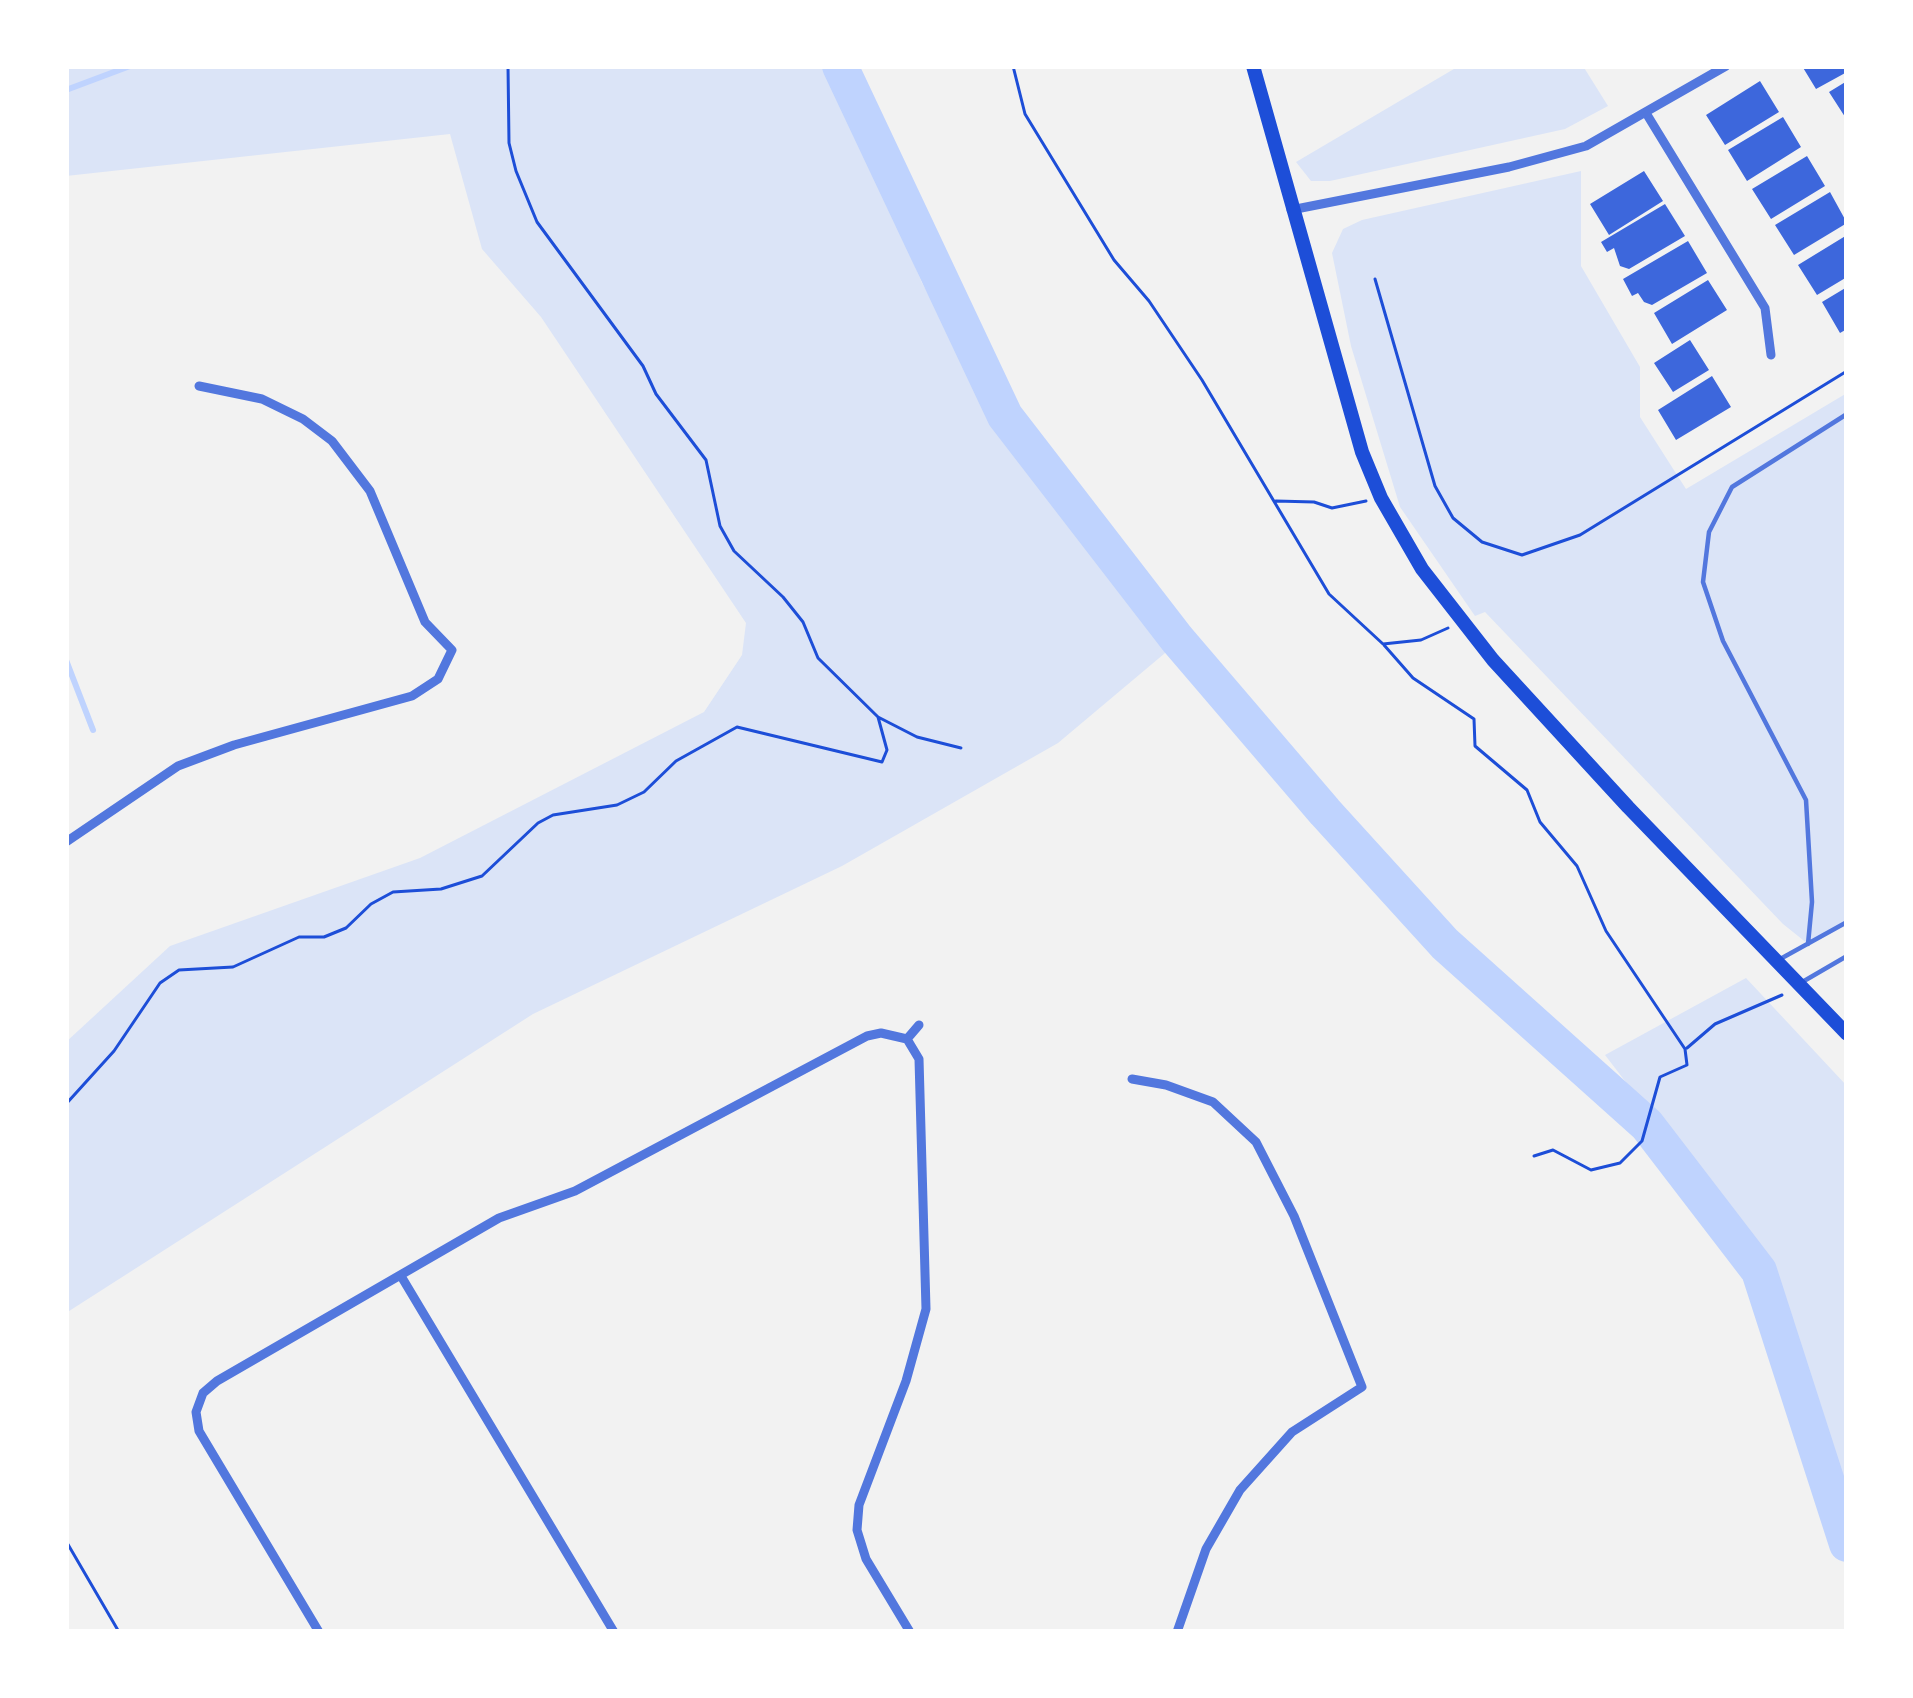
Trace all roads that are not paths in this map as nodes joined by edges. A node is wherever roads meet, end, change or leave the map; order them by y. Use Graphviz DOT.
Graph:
graph roads {
  1 [pos="1253,66"];
  2 [pos="1726,66"];
  3 [pos="1646,113"];
  4 [pos="1291,210"];
  5 [pos="1771,355"];
  6 [pos="200,386"];
  7 [pos="1847,414"];
  8 [pos="66,842"];
  9 [pos="1847,922"];
  10 [pos="1808,944"];
  11 [pos="1847,956"];
  12 [pos="1777,961"];
  13 [pos="1799,984"];
  14 [pos="920,1025"];
  15 [pos="1847,1034"];
  16 [pos="907,1039"];
  17 [pos="1132,1079"];
  18 [pos="401,1276"];
  19 [pos="319,1632"];
  20 [pos="614,1632"];
  21 [pos="910,1632"];
  22 [pos="1177,1632"];
  1 -- 4 [label="main road"];
  2 -- 3 [label="street"];
  3 -- 4 [label="street"];
  3 -- 5 [label="street"];
  4 -- 12 [label="main road"];
  6 -- 8 [label="street"];
  7 -- 10 [label="lane"];
  9 -- 10 [label="lane"];
  10 -- 12 [label="lane"];
  11 -- 13 [label="lane"];
  12 -- 13 [label="main road"];
  13 -- 15 [label="main road"];
  14 -- 16 [label="street"];
  16 -- 18 [label="street"];
  16 -- 21 [label="street"];
  17 -- 22 [label="street"];
  18 -- 19 [label="street"];
  18 -- 20 [label="street"];
}
